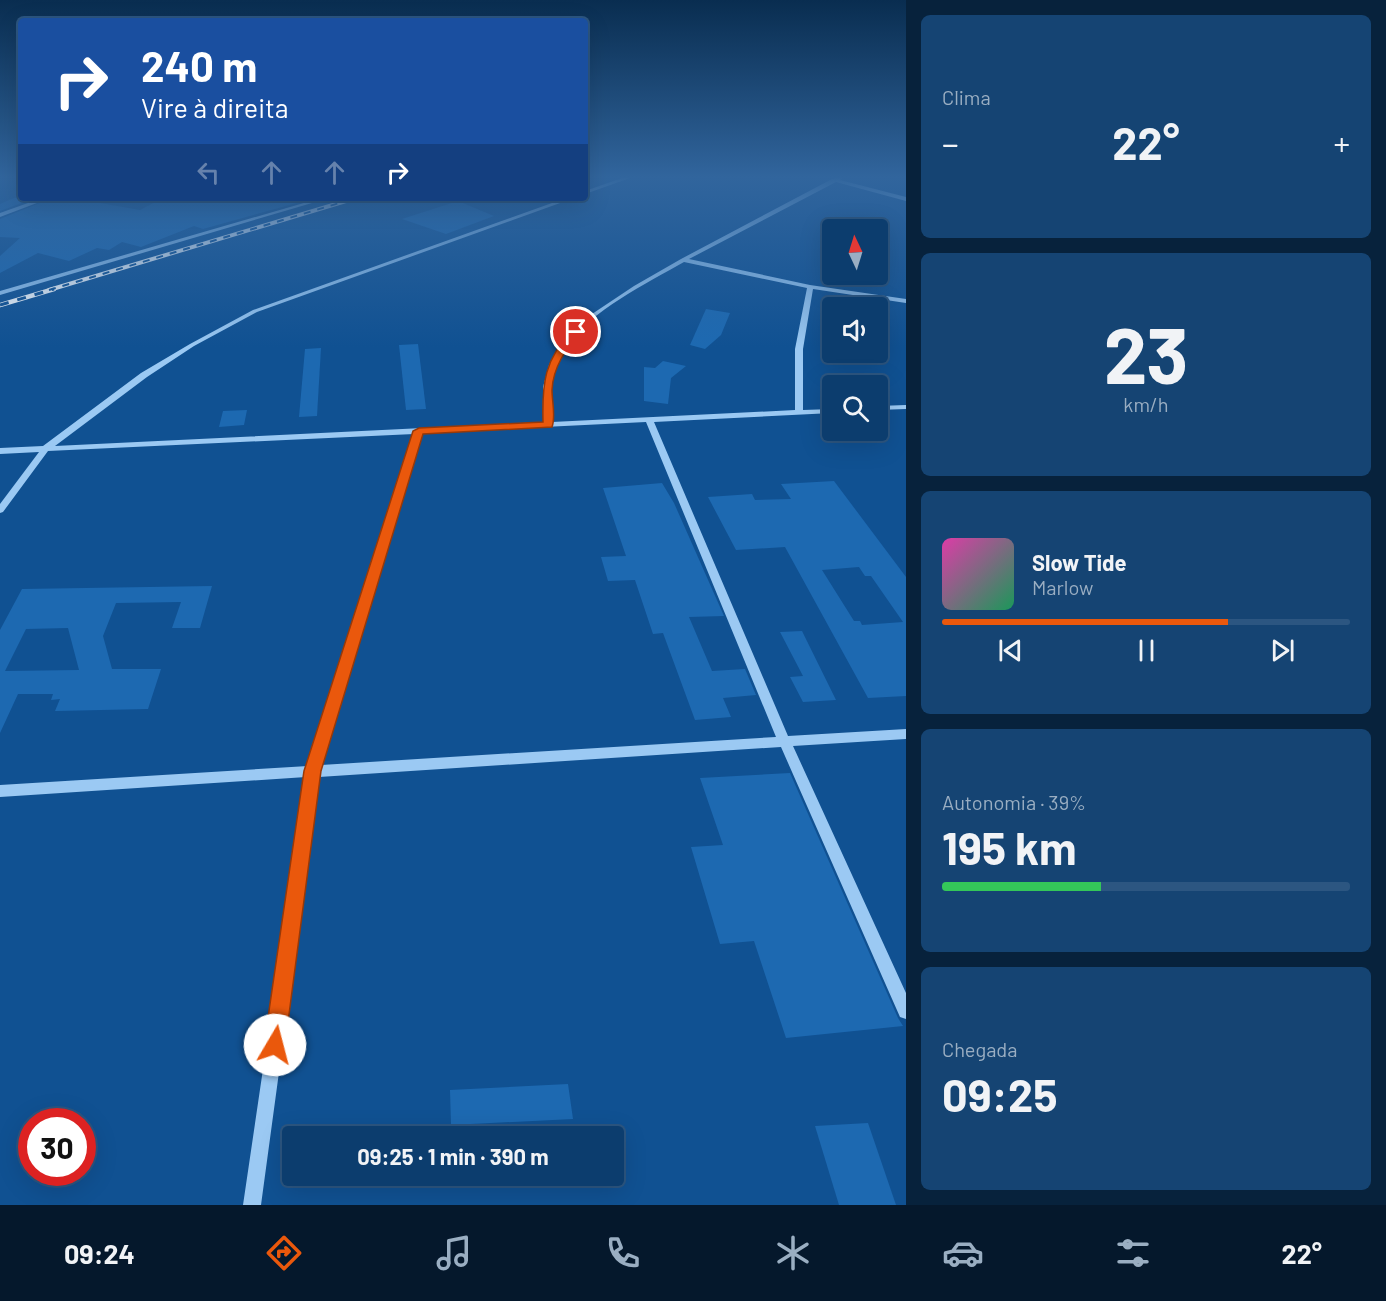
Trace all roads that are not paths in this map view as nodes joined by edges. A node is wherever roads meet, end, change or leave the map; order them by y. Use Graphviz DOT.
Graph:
graph roads {
  1 [pos="202,234"];
  2 [pos="470,234"];
  3 [pos="732,234"];
  4 [pos="682,260"];
  5 [pos="810,287"];
  6 [pos="0,293"];
  7 [pos="906,301"];
  8 [pos="906,407"];
  9 [pos="888,408"];
  10 [pos="822,412"];
  11 [pos="799,413"];
  12 [pos="649,420"];
  13 [pos="548,425"];
  14 [pos="419,431"];
  15 [pos="45,449"];
  16 [pos="0,451"];
  17 [pos="0,510"];
  18 [pos="906,734"];
  19 [pos="784,741"];
  20 [pos="313,771"];
  21 [pos="0,791"];
  22 [pos="906,1011"];
  23 [pos="252,1205"];
  1 -- 6 [label="street"];
  2 -- 15 [label="street"];
  3 -- 4 [label="street"];
  4 -- 5 [label="street"];
  4 -- 13 [label="street"];
  5 -- 7 [label="street"];
  5 -- 11 [label="street"];
  8 -- 9 [label="street"];
  10 -- 11 [label="street"];
  11 -- 12 [label="street"];
  12 -- 13 [label="street"];
  12 -- 19 [label="street"];
  13 -- 14 [label="street"];
  14 -- 15 [label="street"];
  14 -- 20 [label="street"];
  15 -- 16 [label="street"];
  15 -- 17 [label="street"];
  18 -- 19 [label="street"];
  19 -- 20 [label="street"];
  19 -- 22 [label="street"];
  20 -- 21 [label="street"];
  20 -- 23 [label="street"];
}
